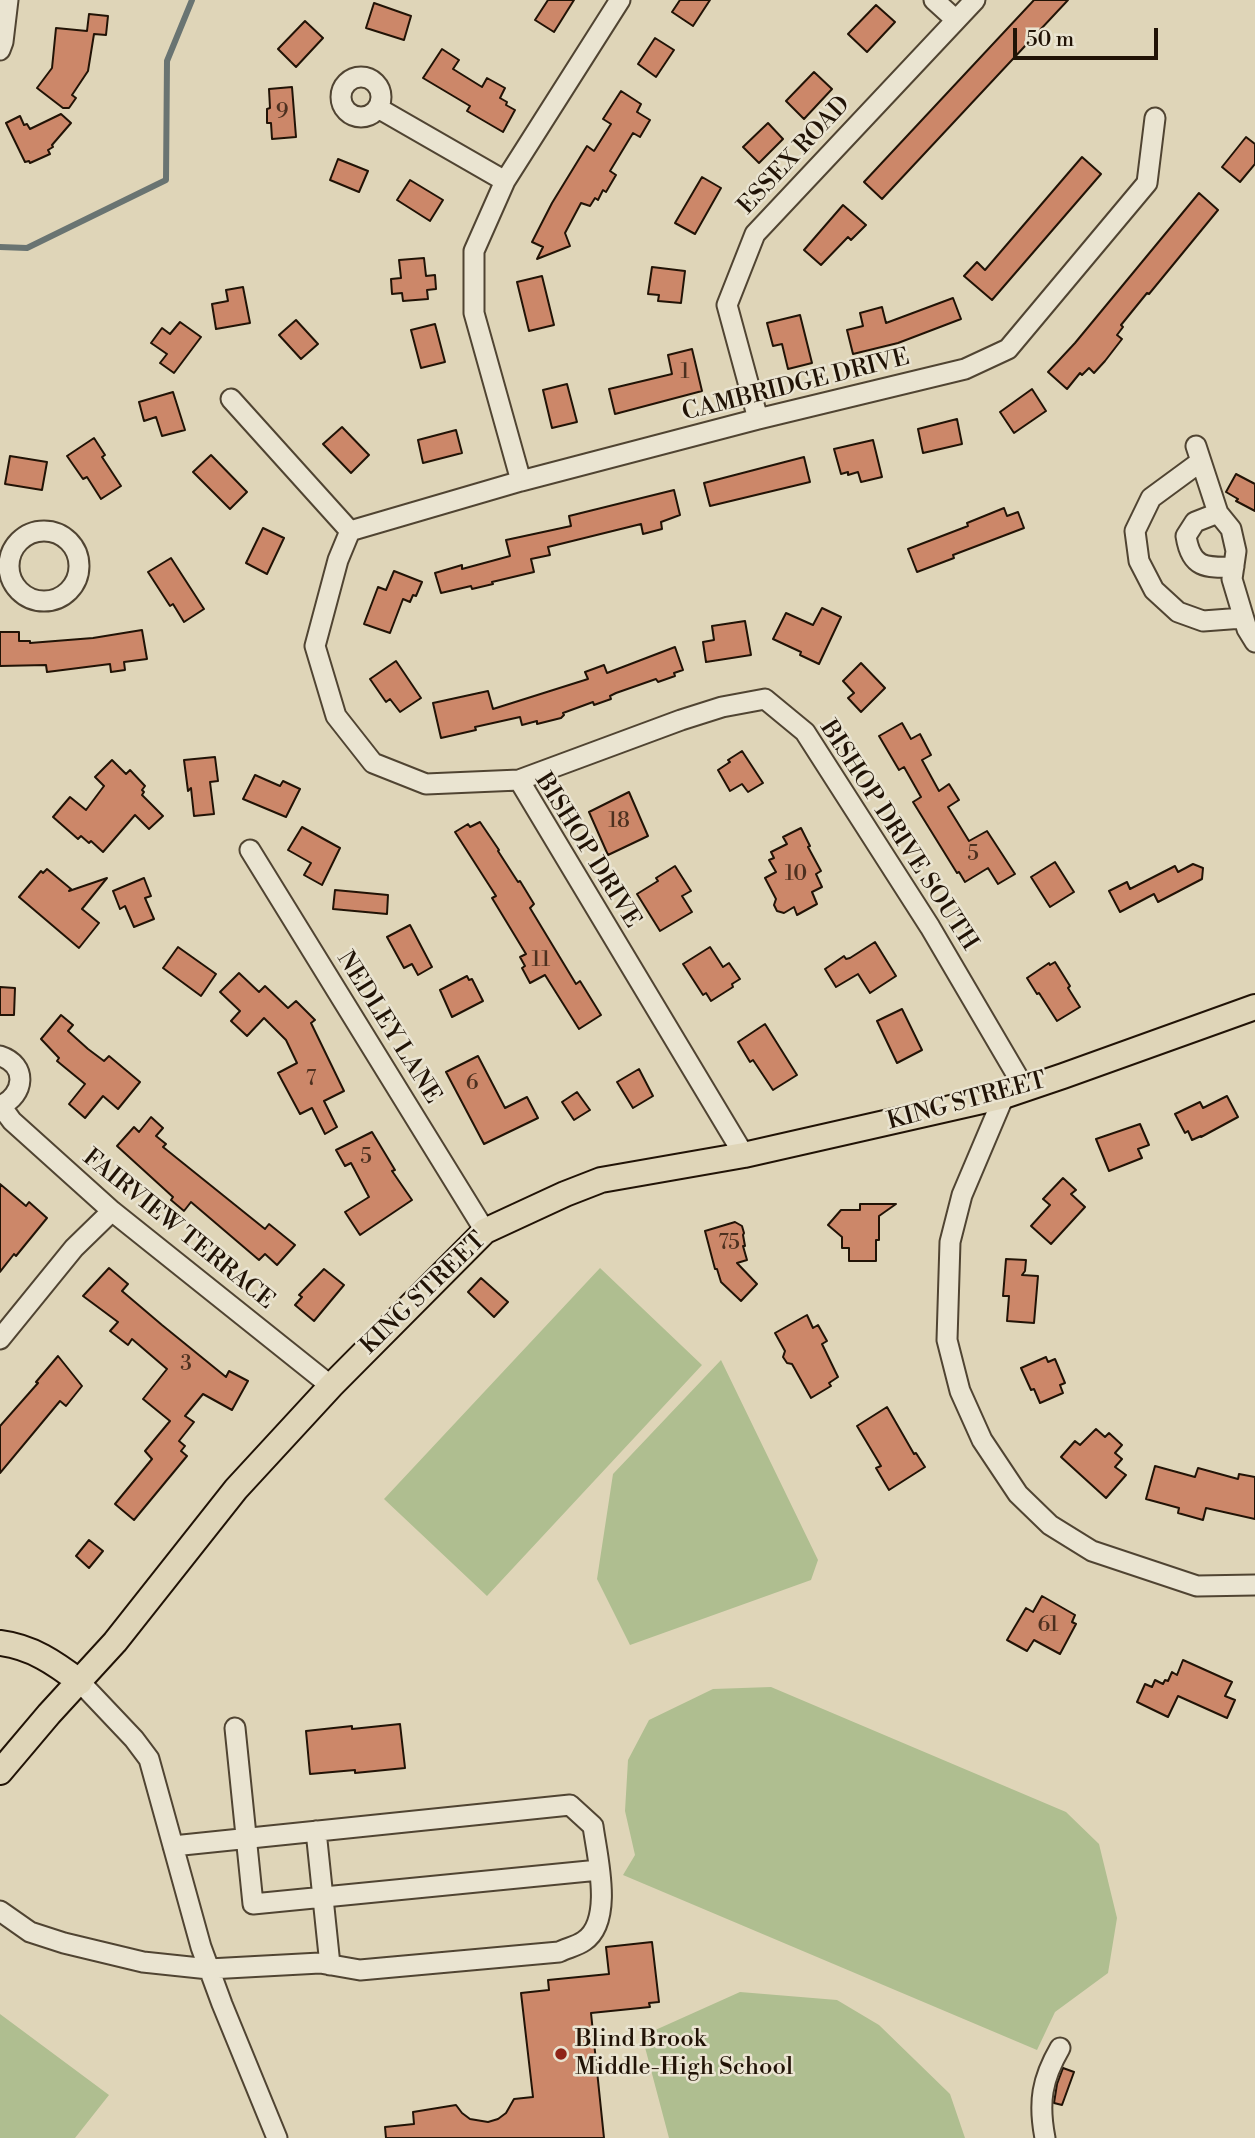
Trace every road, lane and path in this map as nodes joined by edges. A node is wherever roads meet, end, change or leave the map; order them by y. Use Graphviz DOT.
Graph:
graph roads {
  1 [pos="8,0"];
  2 [pos="620,0"];
  3 [pos="934,0"];
  4 [pos="975,0"];
  5 [pos="956,20"];
  6 [pos="0,50"];
  7 [pos="378,108"];
  8 [pos="1156,118"];
  9 [pos="505,181"];
  10 [pos="231,399"];
  11 [pos="758,419"];
  12 [pos="521,481"];
  13 [pos="1218,513"];
  14 [pos="350,531"];
  15 [pos="1234,568"];
  16 [pos="1243,618"];
  17 [pos="1255,642"];
  18 [pos="519,780"];
  19 [pos="250,850"];
  20 [pos="1255,1007"];
  21 [pos="0,1056"];
  22 [pos="1015,1092"];
  23 [pos="1,1106"];
  24 [pos="744,1155"];
  25 [pos="113,1211"];
  26 [pos="485,1231"];
  27 [pos="0,1339"];
  28 [pos="331,1386"];
  29 [pos="1255,1586"];
  30 [pos="0,1643"];
  31 [pos="80,1682"];
  32 [pos="235,1728"];
  33 [pos="0,1772"];
  34 [pos="316,1831"];
  35 [pos="246,1838"];
  36 [pos="173,1846"];
  37 [pos="599,1870"];
  38 [pos="323,1897"];
  39 [pos="0,1911"];
  40 [pos="330,1965"];
  41 [pos="209,1969"];
  42 [pos="1060,2048"];
  43 [pos="277,2138"];
  44 [pos="1045,2138"];
  1 -- 6 [label="street"];
  2 -- 9 [label="street"];
  3 -- 5 [label="street"];
  4 -- 5 [label="street, ESSEX ROAD"];
  5 -- 11 [label="street, ESSEX ROAD"];
  7 -- 9 [label="street"];
  8 -- 11 [label="street, CAMBRIDGE DRIVE"];
  9 -- 12 [label="street"];
  10 -- 14 [label="street"];
  11 -- 12 [label="street, CAMBRIDGE DRIVE"];
  12 -- 14 [label="street, CAMBRIDGE DRIVE"];
  13 -- 15 [label="street"];
  13 -- 15 [label="street"];
  13 -- 16 [label="street"];
  14 -- 18 [label="street, BISHOP DRIVE"];
  15 -- 16 [label="street"];
  16 -- 17 [label="street"];
  18 -- 22 [label="street, BISHOP DRIVE SOUTH"];
  18 -- 24 [label="street, BISHOP DRIVE"];
  19 -- 26 [label="street, NEDLEY LANE"];
  20 -- 22 [label="main road, KING STREET"];
  21 -- 23 [label="street, FAIRVIEW TERRACE"];
  22 -- 24 [label="main road, KING STREET"];
  22 -- 29 [label="street"];
  23 -- 25 [label="street, FAIRVIEW TERRACE"];
  24 -- 26 [label="main road, KING STREET"];
  25 -- 27 [label="street"];
  25 -- 28 [label="street, FAIRVIEW TERRACE"];
  26 -- 28 [label="main road, KING STREET"];
  28 -- 31 [label="main road, KING STREET"];
  30 -- 31 [label="main road"];
  31 -- 33 [label="main road, KING STREET"];
  31 -- 36 [label="street"];
  32 -- 35 [label="street"];
  34 -- 35 [label="street"];
  34 -- 37 [label="street"];
  34 -- 38 [label="street"];
  35 -- 36 [label="street"];
  35 -- 38 [label="street"];
  36 -- 41 [label="street"];
  37 -- 38 [label="street"];
  37 -- 40 [label="street"];
  38 -- 40 [label="street"];
  39 -- 41 [label="street"];
  40 -- 41 [label="street"];
  41 -- 43 [label="street"];
  42 -- 44 [label="street"];
}
